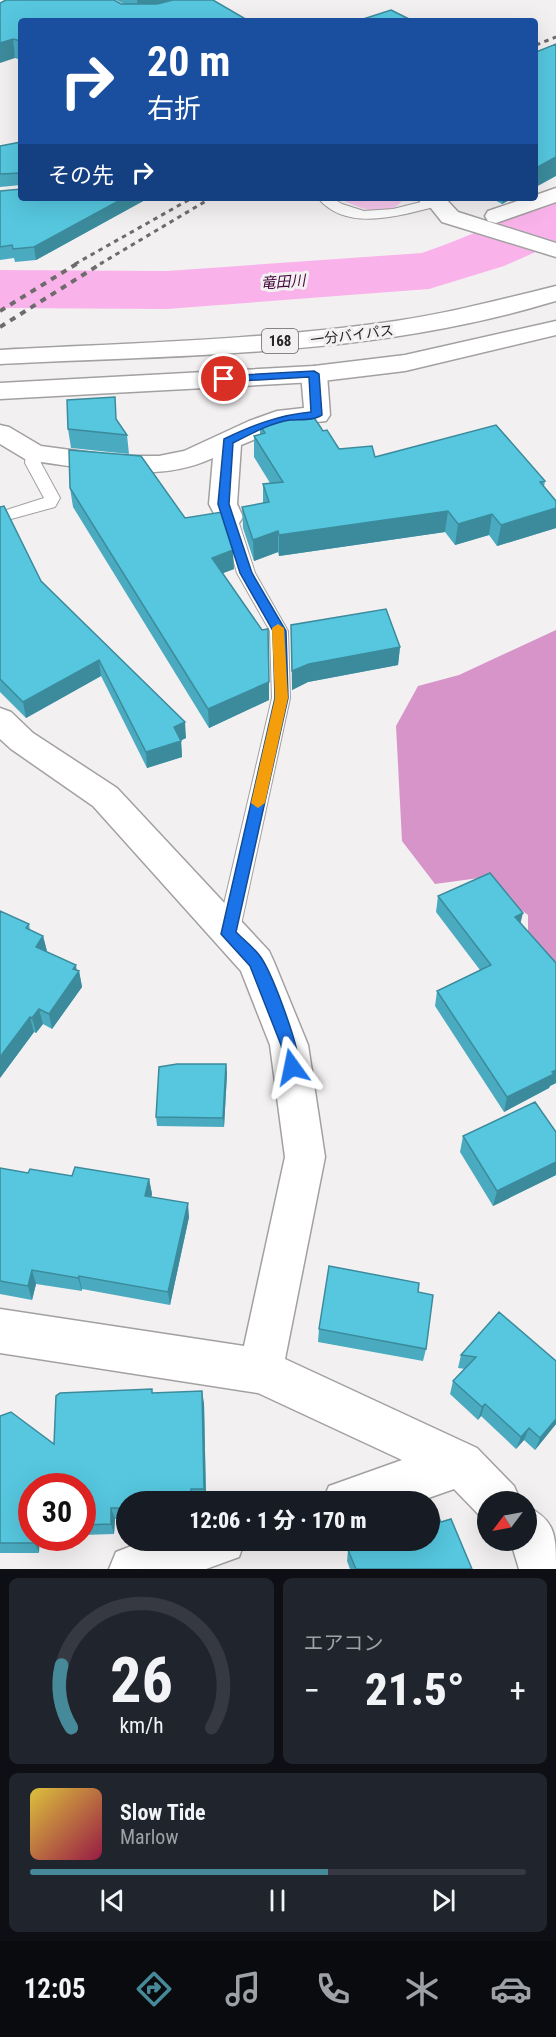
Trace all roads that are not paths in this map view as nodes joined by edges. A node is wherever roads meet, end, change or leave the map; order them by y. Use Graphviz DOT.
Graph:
graph roads {
  1 [pos="556,195"];
  2 [pos="329,201"];
  3 [pos="429,201"];
  4 [pos="434,201"];
  5 [pos="486,222"];
  6 [pos="556,229"];
  7 [pos="556,250"];
  8 [pos="556,293"];
  9 [pos="556,328"];
  10 [pos="0,357"];
  11 [pos="314,374"];
  12 [pos="0,391"];
  13 [pos="0,433"];
  14 [pos="228,442"];
  15 [pos="34,453"];
  16 [pos="0,517"];
  17 [pos="229,517"];
  18 [pos="0,720"];
  19 [pos="228,934"];
  20 [pos="0,1331"];
  21 [pos="261,1371"];
  22 [pos="461,1464"];
  23 [pos="379,1491"];
  24 [pos="487,1491"];
  25 [pos="537,1550"];
  26 [pos="188,1551"];
  27 [pos="133,1569"];
  28 [pos="543,1569"];
  1 -- 5 [label="main road"];
  2 -- 3 [label="lane"];
  4 -- 5 [label="main road"];
  5 -- 6 [label="main road"];
  5 -- 7 [label="main road"];
  8 -- 10 [label="main road, 一分バイパス / 168"];
  9 -- 11 [label="main road, 168"];
  11 -- 12 [label="main road, 168"];
  11 -- 14 [label="main road"];
  13 -- 15 [label="main road"];
  14 -- 15 [label="main road"];
  14 -- 17 [label="main road"];
  15 -- 16 [label="lane"];
  17 -- 19 [label="lane"];
  18 -- 19 [label="main road"];
  19 -- 21 [label="main road"];
  20 -- 21 [label="main road"];
  21 -- 22 [label="main road"];
  22 -- 23 [label="main road"];
  22 -- 24 [label="main road"];
  25 -- 28 [label="main road"];
  26 -- 27 [label="main road"];
}
